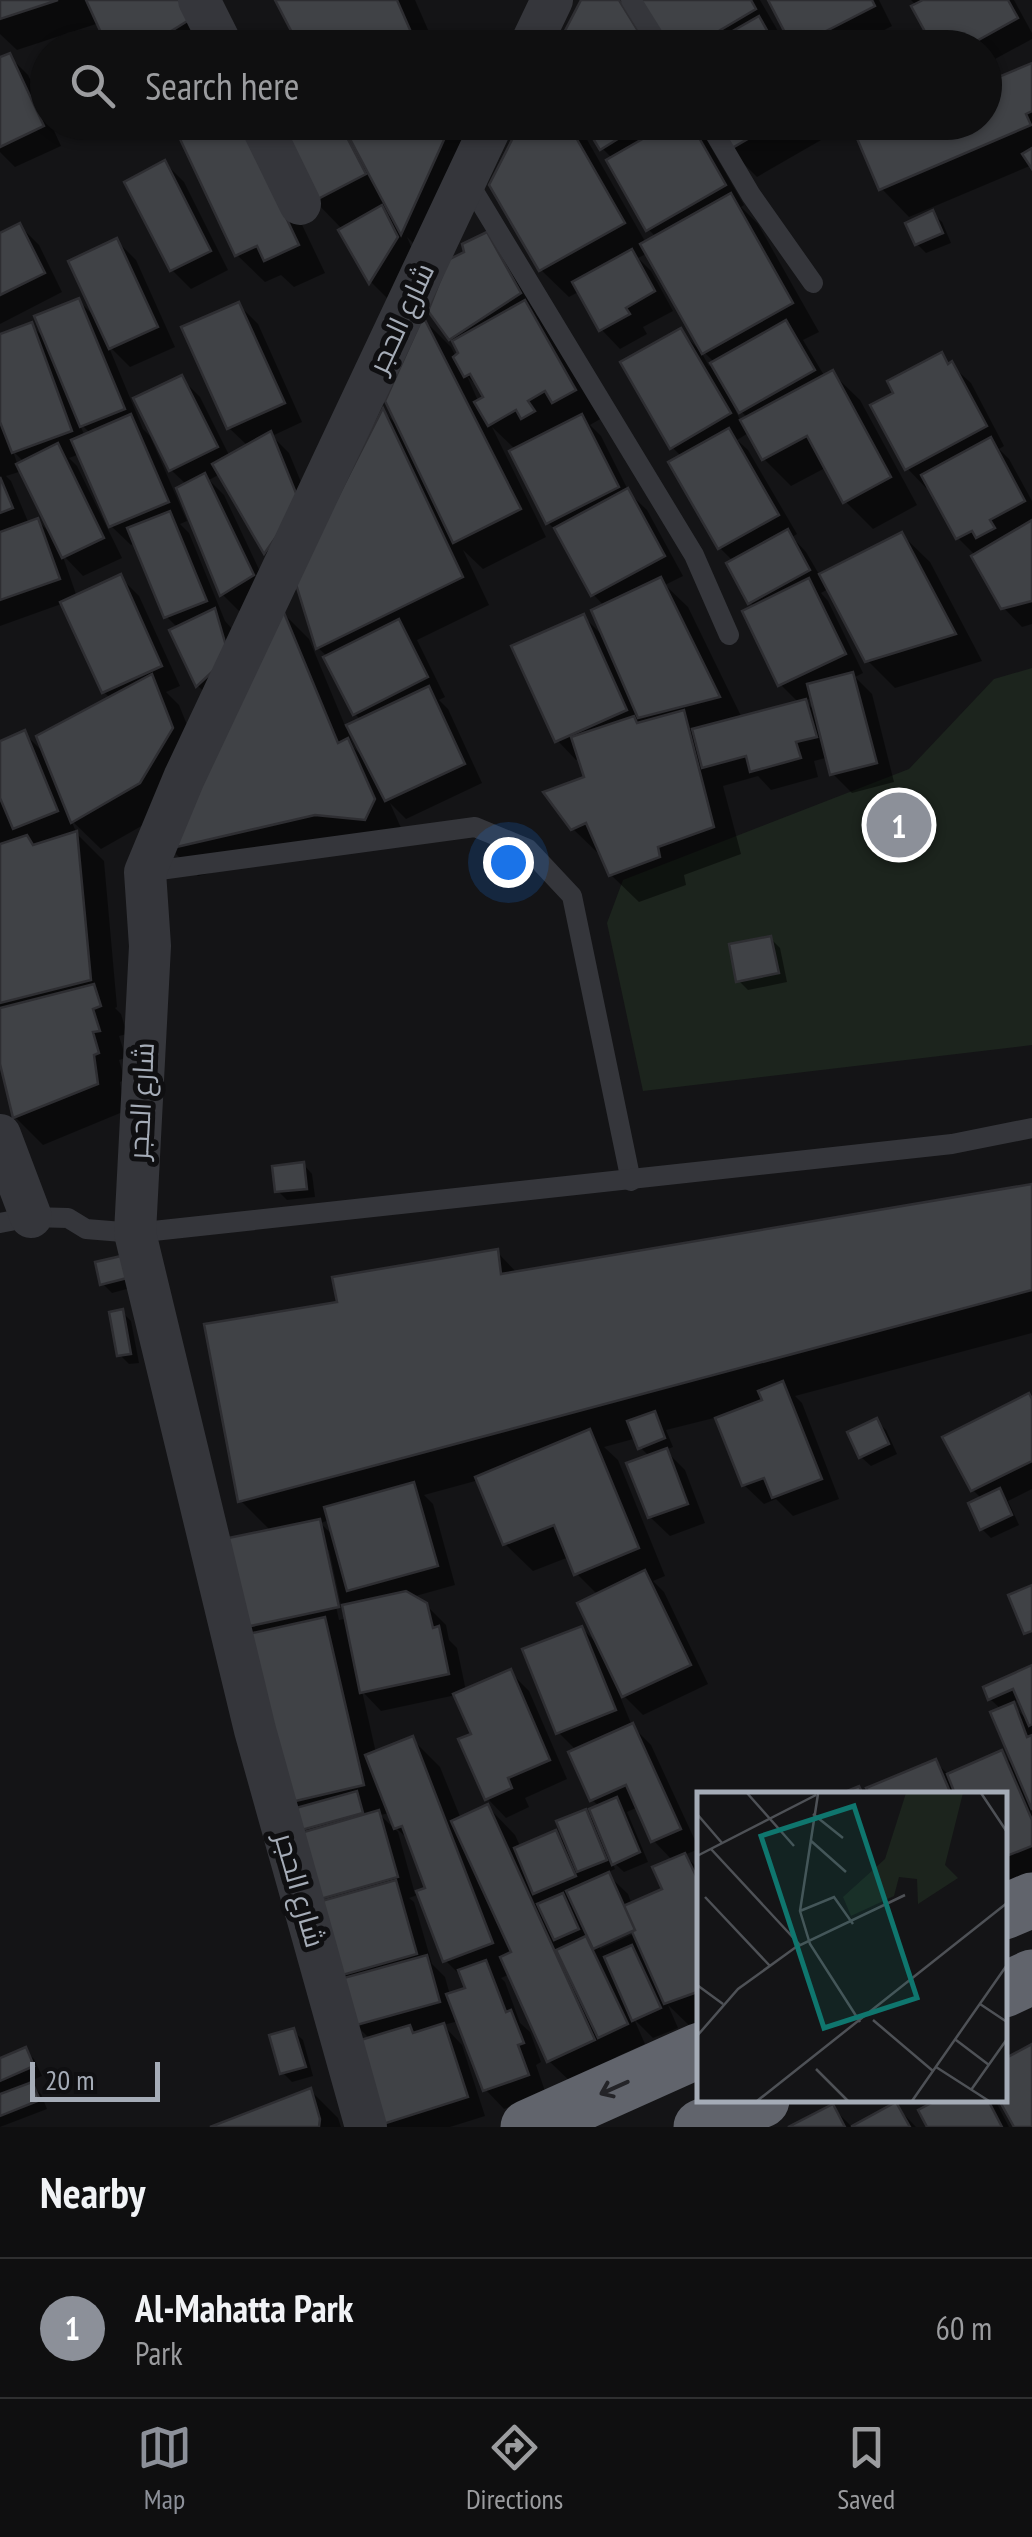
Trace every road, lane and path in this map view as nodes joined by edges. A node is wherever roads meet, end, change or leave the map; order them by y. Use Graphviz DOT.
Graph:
graph roads {
  1 [pos="200,0"];
  2 [pos="552,0"];
  3 [pos="631,0"];
  4 [pos="214,30"];
  5 [pos="538,30"];
  6 [pos="650,30"];
  7 [pos="269,140"];
  8 [pos="484,140"];
  9 [pos="718,140"];
  10 [pos="466,178"];
  11 [pos="300,204"];
  12 [pos="813,283"];
  13 [pos="729,635"];
  14 [pos="145,872"];
  15 [pos="1032,1128"];
  16 [pos="0,1134"];
  17 [pos="632,1180"];
  18 [pos="16,1220"];
  19 [pos="134,1233"];
  20 [pos="1032,1900"];
  21 [pos="1007,1911"];
  22 [pos="1032,1977"];
  23 [pos="1007,1989"];
  24 [pos="697,2051"];
  25 [pos="757,2102"];
  26 [pos="366,2127"];
  27 [pos="528,2127"];
  28 [pos="701,2127"];
  1 -- 4 [label="street"];
  2 -- 5 [label="street"];
  3 -- 6 [label="lane"];
  7 -- 11 [label="street"];
  8 -- 10 [label="street, شارع الحجر"];
  9 -- 12 [label="lane"];
  10 -- 13 [label="lane"];
  10 -- 14 [label="street, شارع الحجر"];
  14 -- 17 [label="lane"];
  14 -- 19 [label="street, شارع الحجر"];
  15 -- 17 [label="lane"];
  16 -- 18 [label="street"];
  17 -- 19 [label="lane"];
  18 -- 19 [label="lane"];
  19 -- 26 [label="street, شارع الحجر"];
  20 -- 21 [label="highway"];
  22 -- 23 [label="highway"];
  24 -- 27 [label="highway, one-way"];
  25 -- 28 [label="highway"];
}
